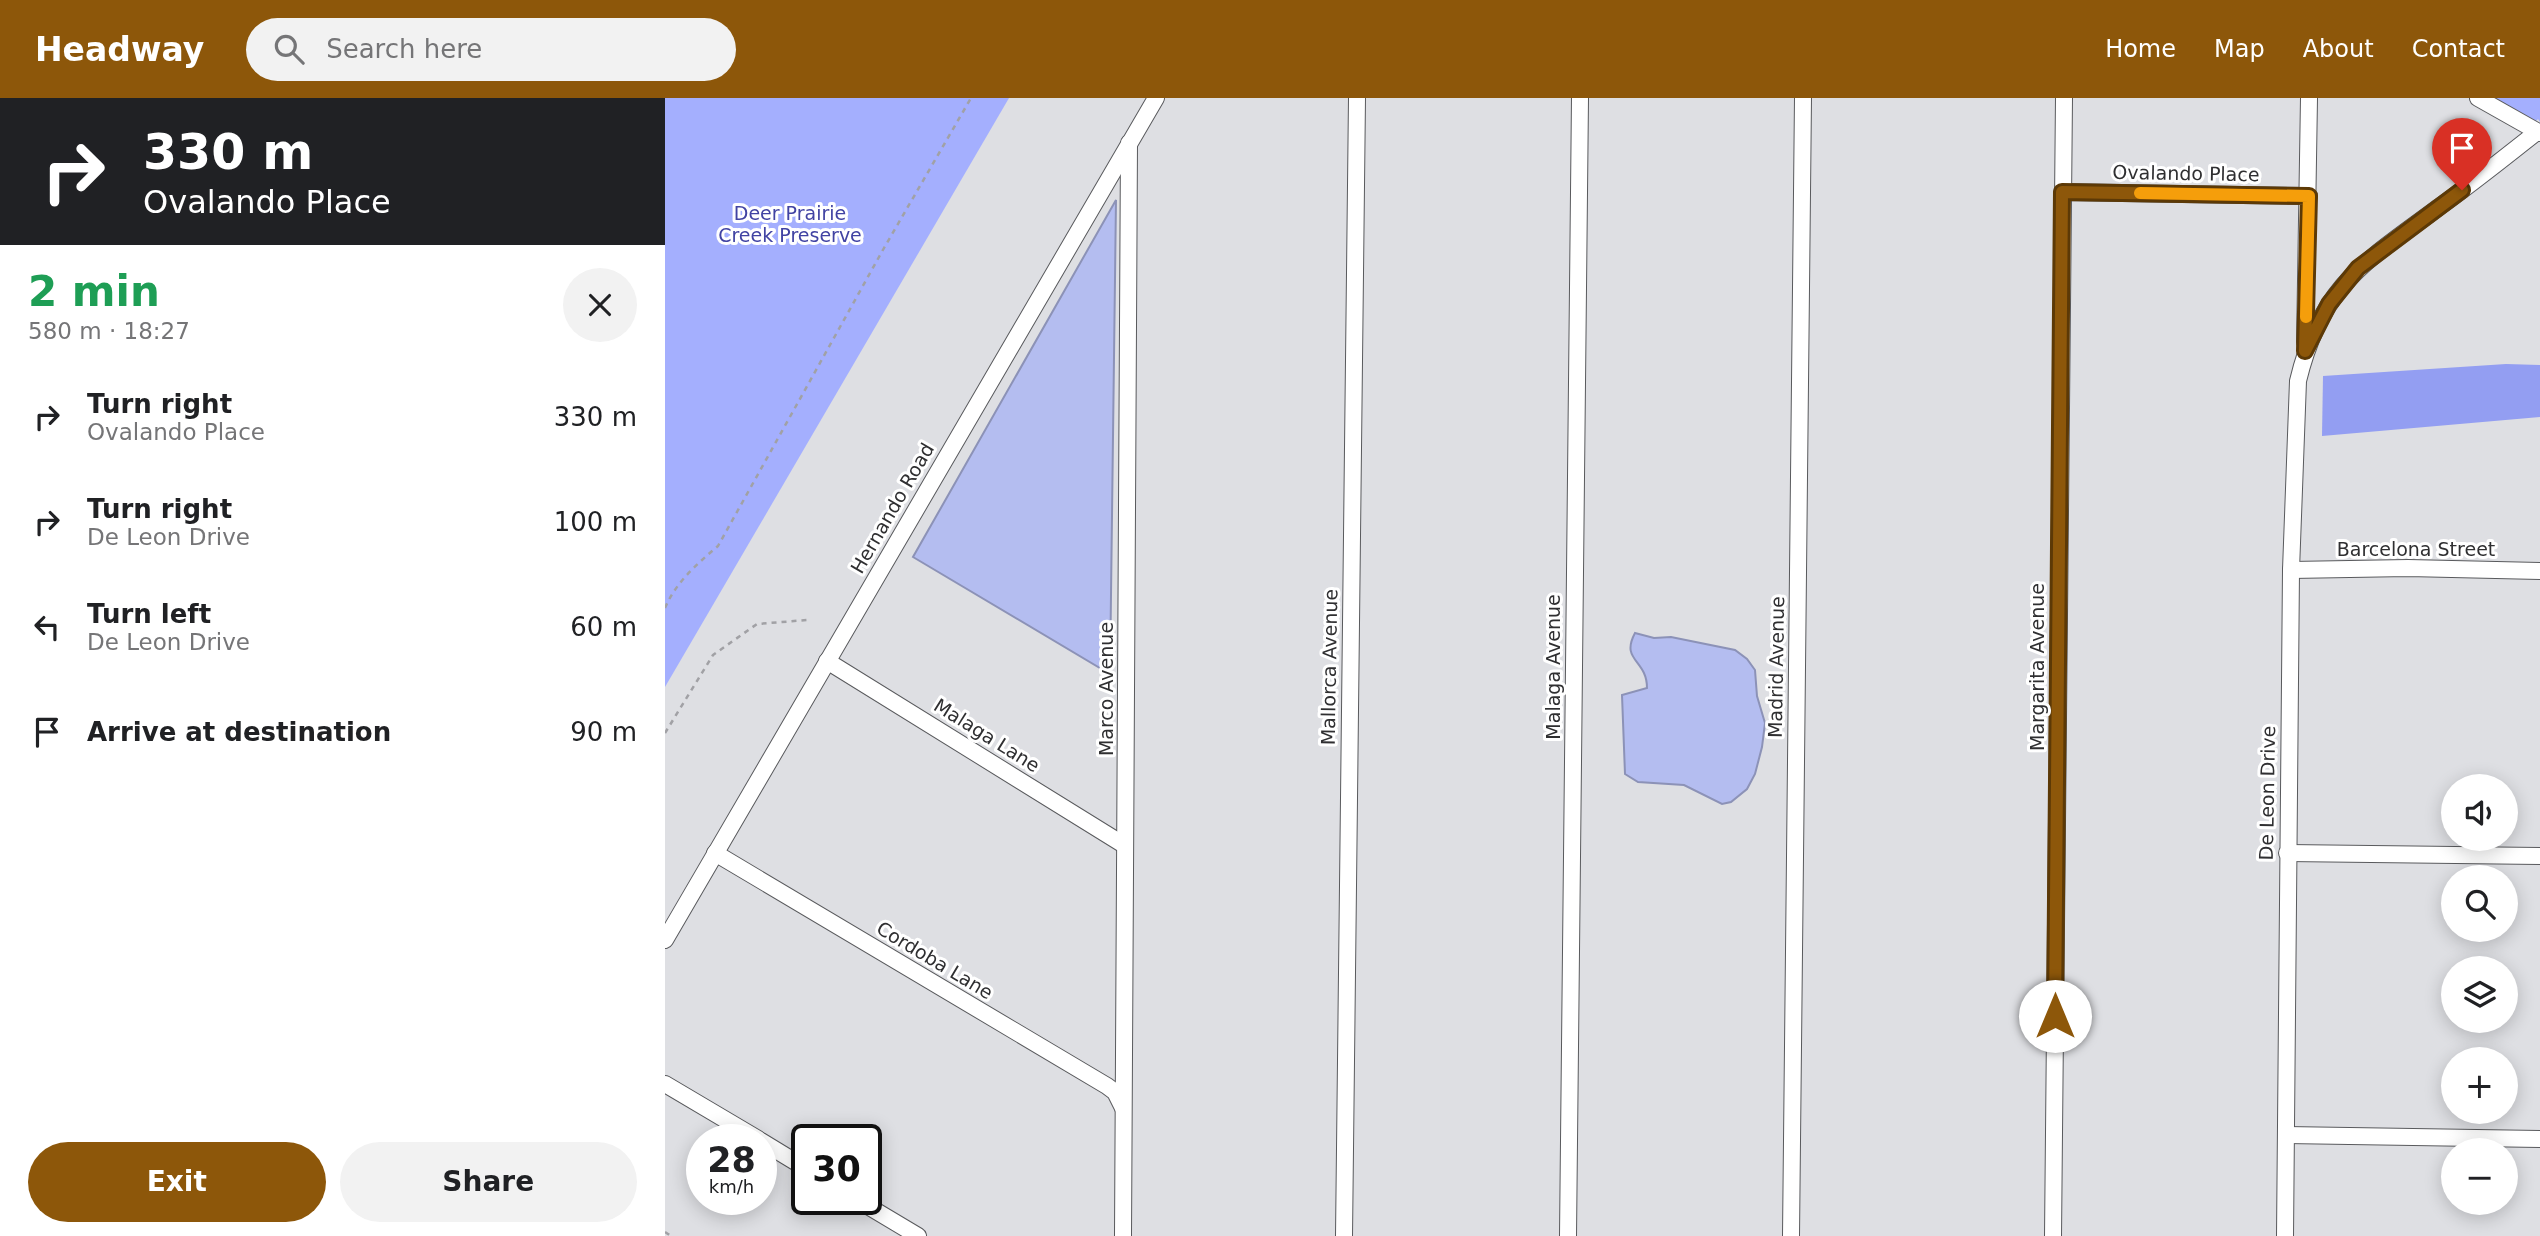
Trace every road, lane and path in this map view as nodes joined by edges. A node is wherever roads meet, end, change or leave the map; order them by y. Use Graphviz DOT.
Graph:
graph roads {
  1 [pos="971,98"];
  2 [pos="1156,98"];
  3 [pos="1357,98"];
  4 [pos="1580,98"];
  5 [pos="1803,98"];
  6 [pos="2064,98"];
  7 [pos="2309,98"];
  8 [pos="2477,98"];
  9 [pos="2539,132"];
  10 [pos="1129,143"];
  11 [pos="2062,192"];
  12 [pos="2309,196"];
  13 [pos="2305,351"];
  14 [pos="2291,570"];
  15 [pos="2540,571"];
  16 [pos="665,608"];
  17 [pos="807,620"];
  18 [pos="827,661"];
  19 [pos="665,733"];
  20 [pos="1124,845"];
  21 [pos="715,853"];
  22 [pos="2287,853"];
  23 [pos="2540,856"];
  24 [pos="665,940"];
  25 [pos="665,1084"];
  26 [pos="1123,1111"];
  27 [pos="732,1124"];
  28 [pos="2286,1135"];
  29 [pos="2540,1139"];
  30 [pos="882,1215"];
  31 [pos="665,1232"];
  32 [pos="671,1236"];
  33 [pos="918,1236"];
  34 [pos="1123,1236"];
  35 [pos="1344,1236"];
  36 [pos="1567,1236"];
  37 [pos="1791,1236"];
  38 [pos="2053,1236"];
  39 [pos="2285,1236"];
  1 -- 16 [label="path"];
  2 -- 10 [label="street, Hernando Road"];
  3 -- 35 [label="street, Mallorca Avenue"];
  4 -- 36 [label="street, Malaga Avenue"];
  5 -- 37 [label="street, Madrid Avenue"];
  6 -- 11 [label="street, Margarita Avenue"];
  7 -- 12 [label="street, De Leon Drive"];
  8 -- 9 [label="street"];
  9 -- 13 [label="street, De Leon Drive"];
  10 -- 18 [label="street, Hernando Road"];
  10 -- 20 [label="street, Marco Avenue"];
  11 -- 12 [label="street, Ovalando Place"];
  11 -- 38 [label="street, Margarita Avenue"];
  12 -- 13 [label="street, De Leon Drive"];
  13 -- 14 [label="street, De Leon Drive"];
  14 -- 15 [label="street, Barcelona Street"];
  14 -- 22 [label="street, De Leon Drive"];
  17 -- 19 [label="path"];
  18 -- 20 [label="street, Malaga Lane"];
  18 -- 21 [label="street, Hernando Road"];
  20 -- 26 [label="street, Marco Avenue"];
  21 -- 24 [label="street, Hernando Road"];
  21 -- 26 [label="street, Cordoba Lane"];
  22 -- 23 [label="street"];
  22 -- 28 [label="street, De Leon Drive"];
  25 -- 27 [label="street"];
  26 -- 34 [label="street, Marco Avenue"];
  28 -- 29 [label="street"];
  28 -- 39 [label="street, De Leon Drive"];
  30 -- 33 [label="street"];
  31 -- 32 [label="path"];
}
